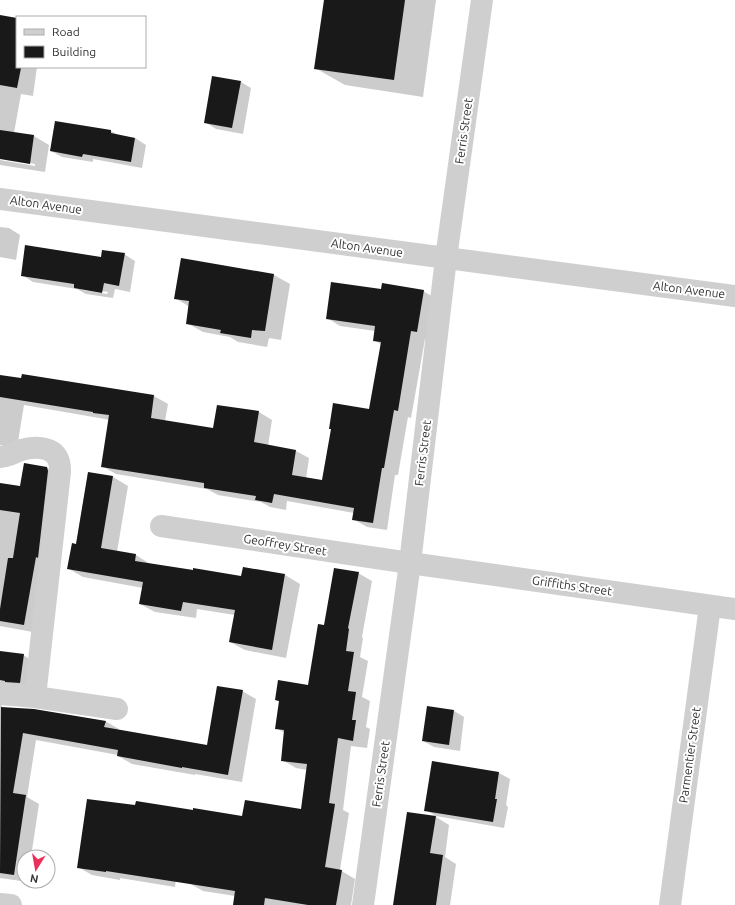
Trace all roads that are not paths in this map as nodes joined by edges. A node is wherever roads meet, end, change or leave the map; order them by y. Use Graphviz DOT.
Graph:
graph roads {
  1 [pos="482,0"];
  2 [pos="0,199"];
  3 [pos="446,258"];
  4 [pos="735,296"];
  5 [pos="0,457"];
  6 [pos="161,526"];
  7 [pos="410,563"];
  8 [pos="710,606"];
  9 [pos="735,609"];
  10 [pos="0,694"];
  11 [pos="35,697"];
  12 [pos="117,709"];
  13 [pos="0,904"];
  14 [pos="11,905"];
  15 [pos="363,905"];
  16 [pos="670,905"];
  1 -- 3 [label="street, Ferris Street"];
  2 -- 3 [label="street, Alton Avenue"];
  3 -- 4 [label="street, Alton Avenue"];
  3 -- 7 [label="street, Ferris Street"];
  5 -- 11 [label="street"];
  6 -- 7 [label="street, Geoffrey Street"];
  7 -- 8 [label="street, Griffiths Street"];
  7 -- 15 [label="street, Ferris Street"];
  8 -- 9 [label="street, Griffiths Street"];
  8 -- 16 [label="street, Parmentier Street"];
  10 -- 11 [label="street"];
  11 -- 12 [label="street"];
  13 -- 14 [label="street"];
}
